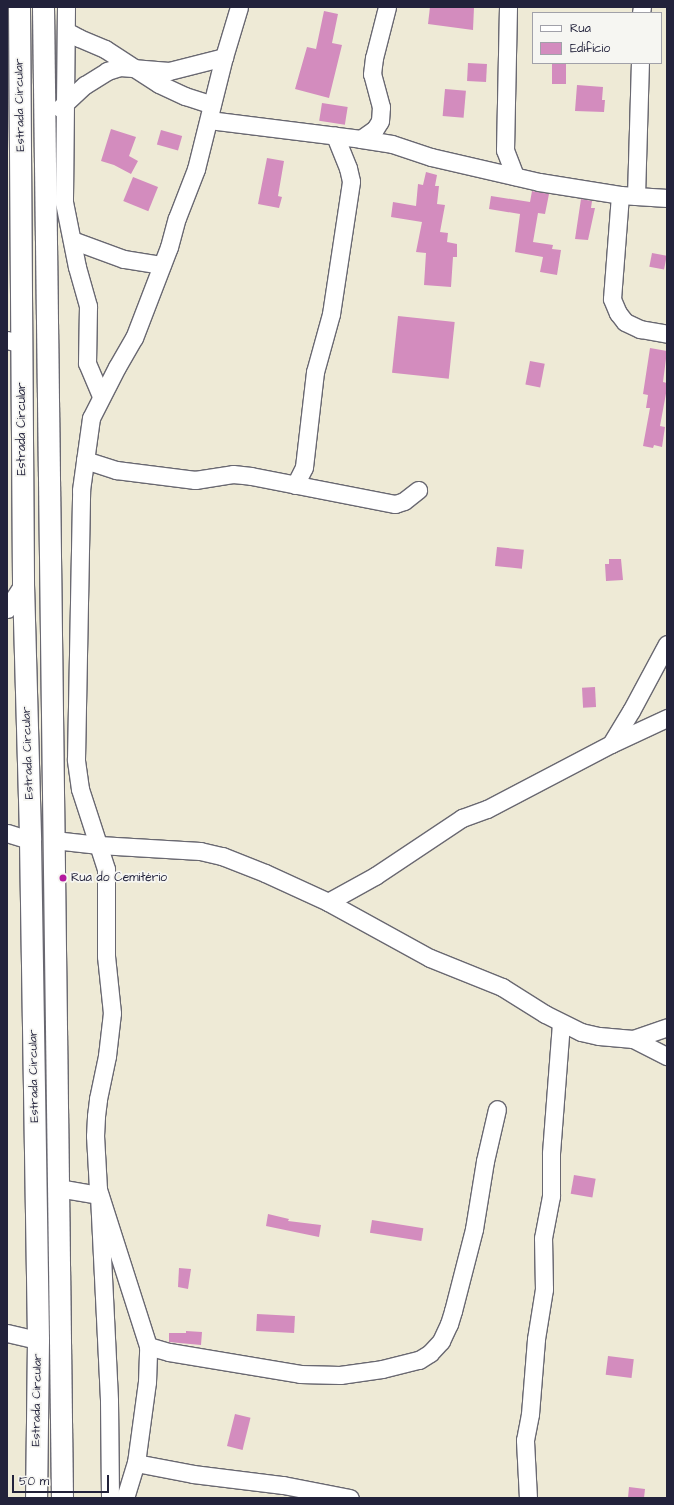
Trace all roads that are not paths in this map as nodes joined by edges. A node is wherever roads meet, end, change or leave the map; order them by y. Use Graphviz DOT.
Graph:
graph roads {
  1 [pos="19,7"];
  2 [pos="43,7"];
  3 [pos="66,7"];
  4 [pos="239,7"];
  5 [pos="387,7"];
  6 [pos="508,7"];
  7 [pos="66,31"];
  8 [pos="224,57"];
  9 [pos="640,64"];
  10 [pos="133,68"];
  11 [pos="64,105"];
  12 [pos="211,112"];
  13 [pos="45,118"];
  14 [pos="335,136"];
  15 [pos="361,139"];
  16 [pos="505,150"];
  17 [pos="483,168"];
  18 [pos="515,176"];
  19 [pos="628,196"];
  20 [pos="667,198"];
  21 [pos="72,240"];
  22 [pos="162,265"];
  23 [pos="667,334"];
  24 [pos="14,342"];
  25 [pos="101,396"];
  26 [pos="85,460"];
  27 [pos="295,485"];
  28 [pos="418,490"];
  29 [pos="23,584"];
  30 [pos="7,609"];
  31 [pos="667,644"];
  32 [pos="667,718"];
  33 [pos="611,744"];
  34 [pos="7,833"];
  35 [pos="30,840"];
  36 [pos="54,840"];
  37 [pos="99,845"];
  38 [pos="328,902"];
  39 [pos="561,1023"];
  40 [pos="667,1027"];
  41 [pos="633,1039"];
  42 [pos="667,1056"];
  43 [pos="497,1109"];
  44 [pos="58,1188"];
  45 [pos="99,1196"];
  46 [pos="7,1333"];
  47 [pos="38,1340"];
  48 [pos="148,1346"];
  49 [pos="136,1463"];
  50 [pos="36,1498"];
  51 [pos="62,1498"];
  52 [pos="110,1498"];
  53 [pos="125,1498"];
  54 [pos="350,1498"];
  55 [pos="528,1498"];
  1 -- 24 [label="main road, Estrada Circular"];
  2 -- 13 [label="main road, Estrada Circular"];
  3 -- 7 [label="street"];
  4 -- 8 [label="street"];
  5 -- 15 [label="street"];
  6 -- 16 [label="street"];
  7 -- 10 [label="street"];
  7 -- 11 [label="street"];
  8 -- 10 [label="street"];
  8 -- 12 [label="street"];
  9 -- 19 [label="street"];
  10 -- 11 [label="street"];
  10 -- 12 [label="street"];
  11 -- 13 [label="street"];
  11 -- 21 [label="street"];
  12 -- 14 [label="street"];
  12 -- 22 [label="street"];
  13 -- 36 [label="main road, Estrada Circular"];
  14 -- 15 [label="street"];
  14 -- 27 [label="street"];
  15 -- 17 [label="street"];
  16 -- 17 [label="street"];
  16 -- 18 [label="street"];
  17 -- 18 [label="street"];
  18 -- 19 [label="street"];
  19 -- 20 [label="street"];
  19 -- 23 [label="street"];
  21 -- 22 [label="street"];
  21 -- 25 [label="street"];
  22 -- 25 [label="street"];
  24 -- 29 [label="main road, Estrada Circular"];
  25 -- 26 [label="street"];
  26 -- 27 [label="street"];
  26 -- 37 [label="street"];
  27 -- 28 [label="street"];
  29 -- 30 [label="street"];
  29 -- 35 [label="main road, Estrada Circular"];
  31 -- 33 [label="street"];
  32 -- 33 [label="street"];
  33 -- 38 [label="street"];
  34 -- 35 [label="street"];
  35 -- 47 [label="main road, Estrada Circular"];
  36 -- 37 [label="street"];
  36 -- 44 [label="main road, Estrada Circular"];
  37 -- 38 [label="street"];
  37 -- 45 [label="street"];
  38 -- 39 [label="street"];
  39 -- 41 [label="street"];
  39 -- 55 [label="street"];
  40 -- 41 [label="street"];
  41 -- 42 [label="street"];
  43 -- 48 [label="street"];
  44 -- 45 [label="street"];
  44 -- 51 [label="main road, Estrada Circular"];
  45 -- 48 [label="street"];
  45 -- 52 [label="street"];
  46 -- 47 [label="street"];
  47 -- 50 [label="main road, Estrada Circular"];
  48 -- 49 [label="street"];
  49 -- 53 [label="street"];
  49 -- 54 [label="street"];
}
